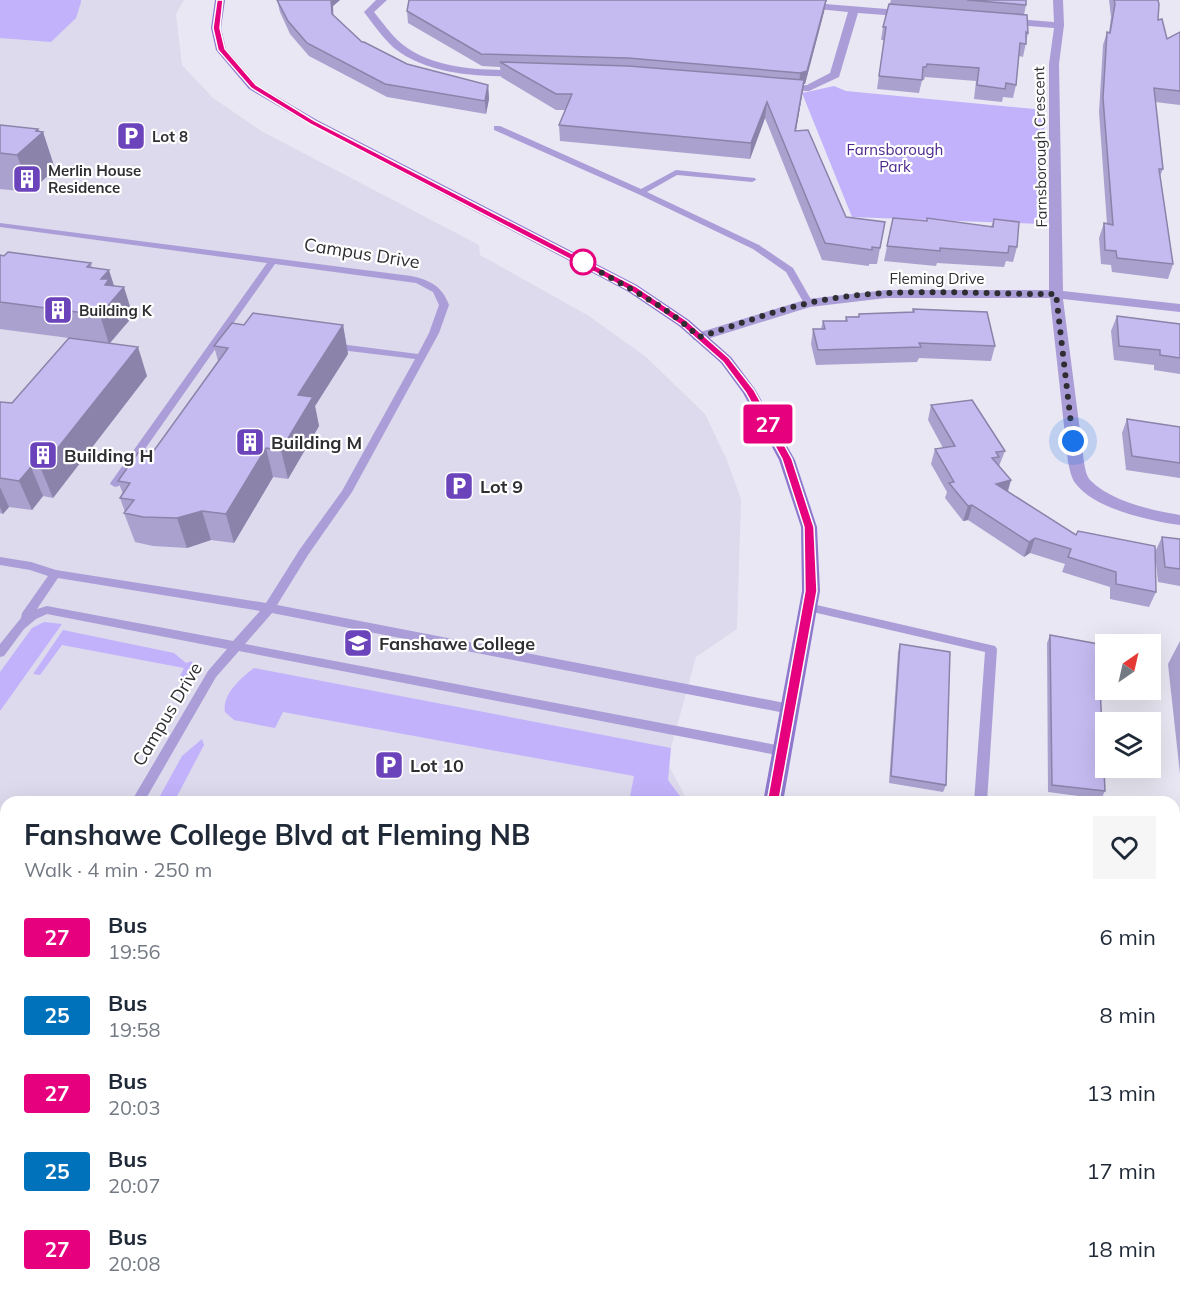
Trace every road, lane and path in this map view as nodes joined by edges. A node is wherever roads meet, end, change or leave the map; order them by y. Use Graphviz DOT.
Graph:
graph roads {
  1 [pos="220,0"];
  2 [pos="382,0"];
  3 [pos="1058,0"];
  4 [pos="795,5"];
  5 [pos="854,9"];
  6 [pos="922,15"];
  7 [pos="991,20"];
  8 [pos="1059,25"];
  9 [pos="533,73"];
  10 [pos="768,87"];
  11 [pos="497,128"];
  12 [pos="752,180"];
  13 [pos="641,192"];
  14 [pos="0,225"];
  15 [pos="273,260"];
  16 [pos="1056,294"];
  17 [pos="808,303"];
  18 [pos="1180,308"];
  19 [pos="699,337"];
  20 [pos="318,344"];
  21 [pos="420,357"];
  22 [pos="115,484"];
  23 [pos="1180,520"];
  24 [pos="0,561"];
  25 [pos="55,574"];
  26 [pos="808,607"];
  27 [pos="269,608"];
  28 [pos="20,625"];
  29 [pos="235,647"];
  30 [pos="0,653"];
  31 [pos="790,709"];
  32 [pos="782,751"];
  33 [pos="141,796"];
  34 [pos="774,796"];
  35 [pos="981,796"];
  1 -- 19 [label="street"];
  2 -- 9 [label="street"];
  3 -- 8 [label="street, Farnsborough Crescent"];
  4 -- 5 [label="street"];
  5 -- 6 [label="street"];
  5 -- 10 [label="street"];
  7 -- 8 [label="street"];
  8 -- 16 [label="street, Farnsborough Crescent"];
  11 -- 13 [label="lane"];
  12 -- 13 [label="lane"];
  13 -- 17 [label="lane"];
  14 -- 15 [label="lane, Campus Drive"];
  15 -- 21 [label="lane, Campus Drive"];
  15 -- 22 [label="lane"];
  16 -- 17 [label="street, Fleming Drive"];
  16 -- 18 [label="street, Fleming Drive"];
  16 -- 23 [label="street, Farnsborough Crescent"];
  17 -- 19 [label="street, Fleming Drive"];
  19 -- 26 [label="street"];
  20 -- 21 [label="lane"];
  21 -- 27 [label="lane, Campus Drive"];
  24 -- 25 [label="lane"];
  25 -- 27 [label="lane"];
  25 -- 28 [label="lane"];
  26 -- 31 [label="street"];
  26 -- 35 [label="lane"];
  27 -- 29 [label="lane, Campus Drive"];
  27 -- 31 [label="lane"];
  28 -- 29 [label="lane"];
  28 -- 30 [label="lane"];
  29 -- 32 [label="lane"];
  29 -- 33 [label="lane, Campus Drive"];
  31 -- 32 [label="street"];
  32 -- 34 [label="street"];
}
